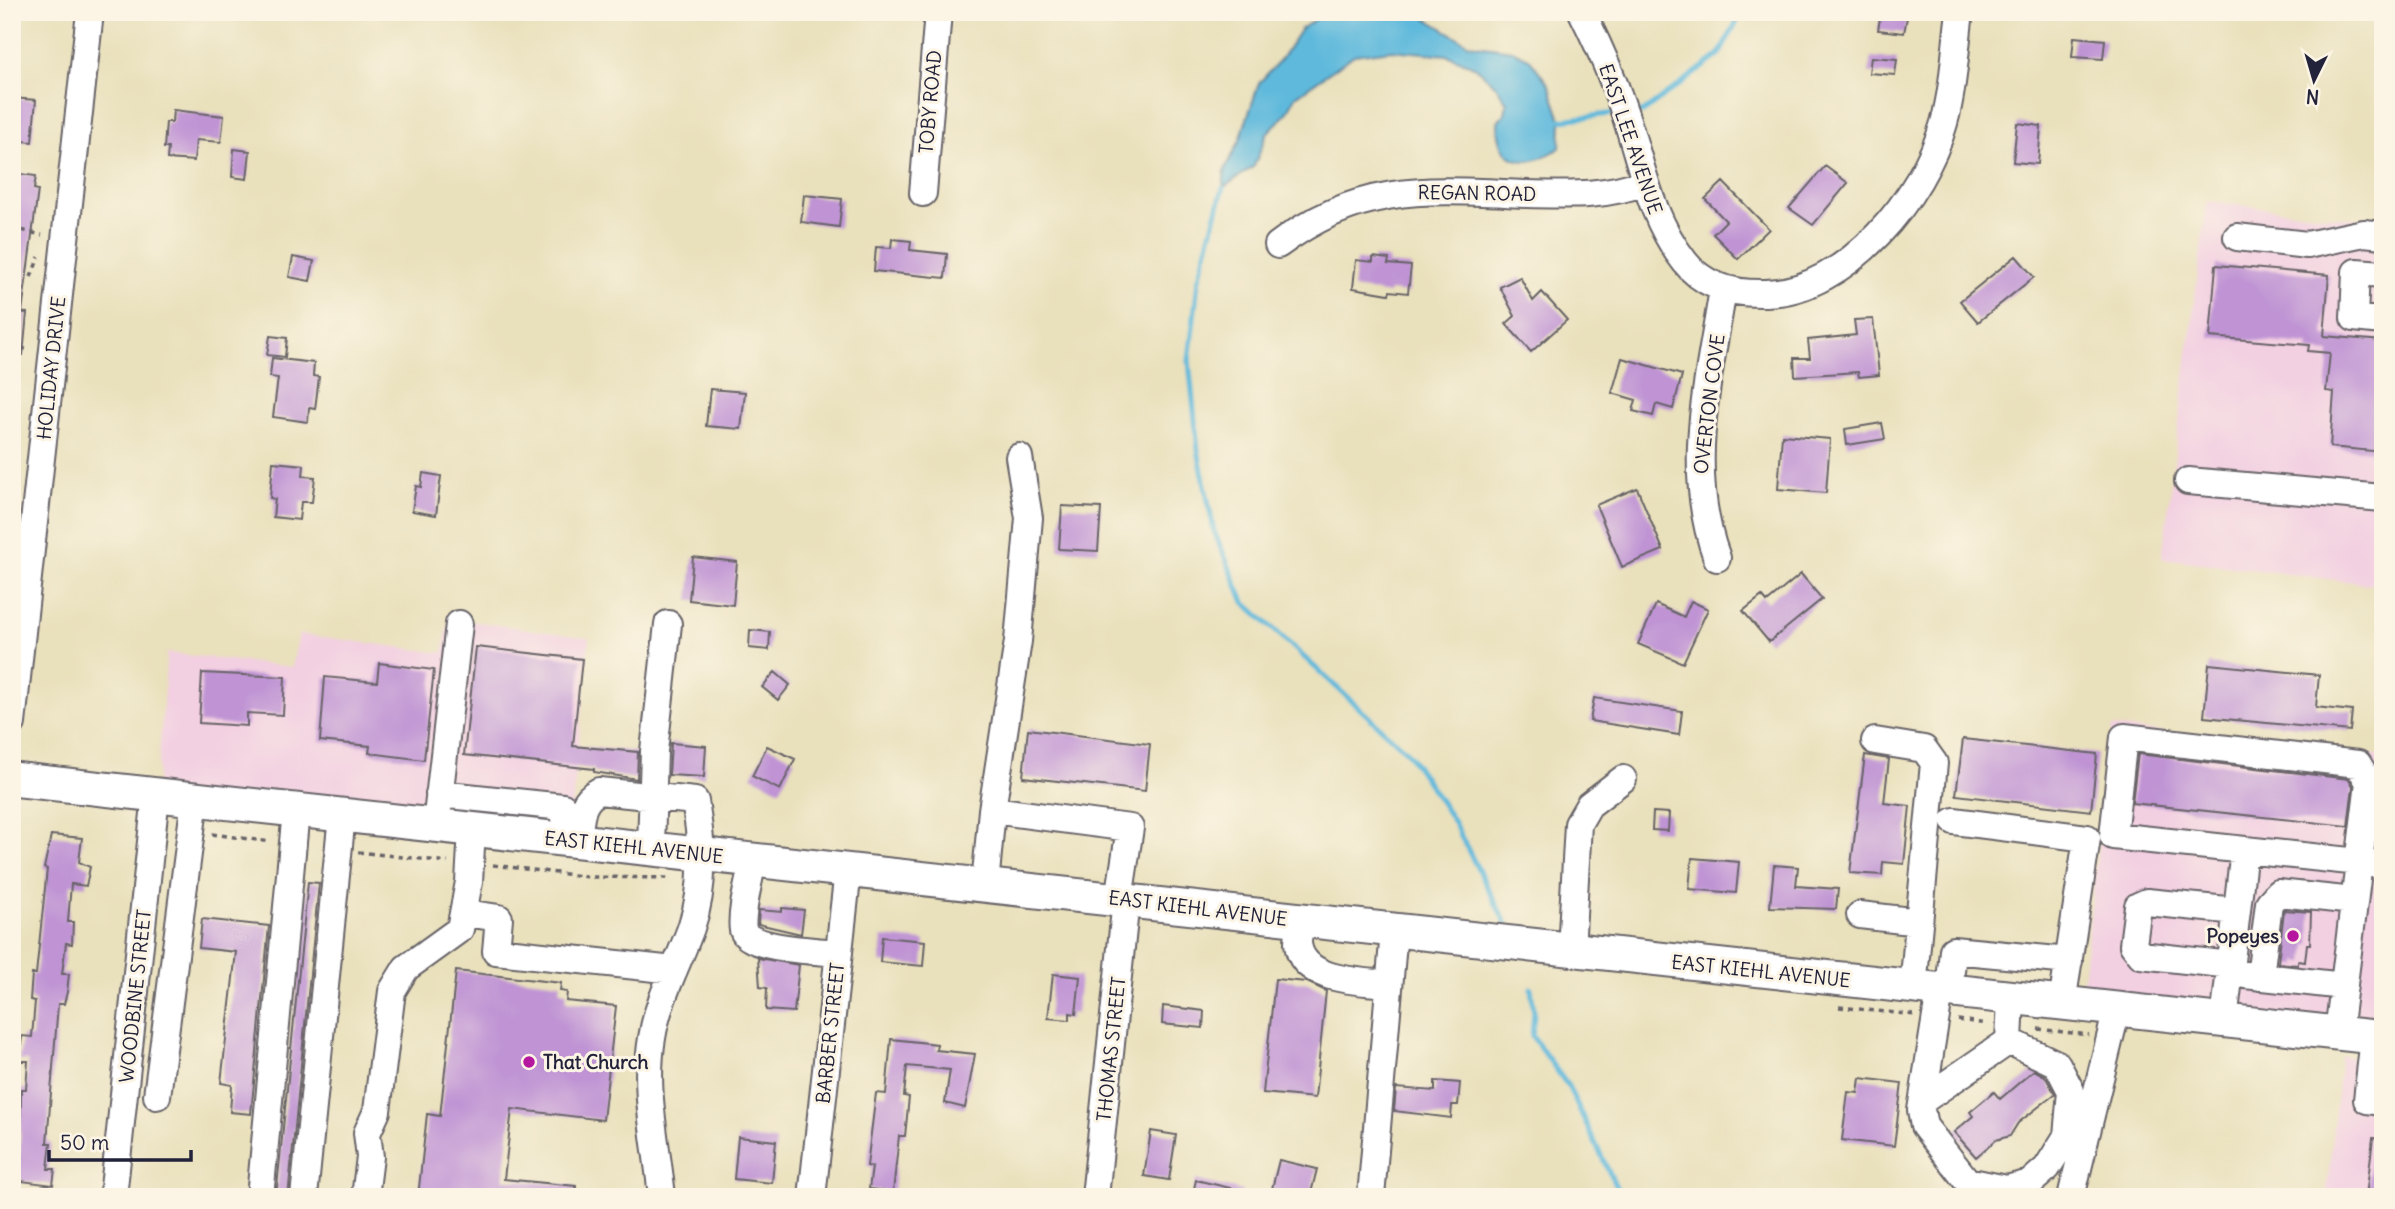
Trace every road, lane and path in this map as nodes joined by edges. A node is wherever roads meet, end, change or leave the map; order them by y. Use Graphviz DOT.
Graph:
graph roads {
  1 [pos="90,12"];
  2 [pos="938,12"];
  3 [pos="1582,12"];
  4 [pos="1960,12"];
  5 [pos="1644,182"];
  6 [pos="923,193"];
  7 [pos="12,228"];
  8 [pos="30,232"];
  9 [pos="2383,235"];
  10 [pos="2237,237"];
  11 [pos="1278,246"];
  12 [pos="2383,274"];
  13 [pos="1723,289"];
  14 [pos="2383,321"];
  15 [pos="1019,457"];
  16 [pos="2188,481"];
  17 [pos="2383,498"];
  18 [pos="1717,558"];
  19 [pos="459,624"];
  20 [pos="668,624"];
  21 [pos="12,723"];
  22 [pos="1875,741"];
  23 [pos="12,779"];
  24 [pos="1623,779"];
  25 [pos="156,795"];
  26 [pos="653,796"];
  27 [pos="296,810"];
  28 [pos="438,810"];
  29 [pos="992,810"];
  30 [pos="193,814"];
  31 [pos="342,815"];
  32 [pos="1954,821"];
  33 [pos="472,829"];
  34 [pos="574,840"];
  35 [pos="293,845"];
  36 [pos="651,848"];
  37 [pos="338,849"];
  38 [pos="2244,850"];
  39 [pos="753,860"];
  40 [pos="2371,863"];
  41 [pos="702,867"];
  42 [pos="848,870"];
  43 [pos="469,882"];
  44 [pos="985,885"];
  45 [pos="1123,900"];
  46 [pos="2354,901"];
  47 [pos="2237,912"];
  48 [pos="465,913"];
  49 [pos="1860,915"];
  50 [pos="1301,920"];
  51 [pos="1919,922"];
  52 [pos="1394,931"];
  53 [pos="1571,951"];
  54 [pos="839,953"];
  55 [pos="2069,961"];
  56 [pos="2230,969"];
  57 [pos="674,970"];
  58 [pos="2260,977"];
  59 [pos="1389,984"];
  60 [pos="2344,986"];
  61 [pos="1934,990"];
  62 [pos="2011,999"];
  63 [pos="2062,1004"];
  64 [pos="2116,1009"];
  65 [pos="2224,1021"];
  66 [pos="2338,1034"];
  67 [pos="2378,1038"];
  68 [pos="2009,1041"];
  69 [pos="158,1096"];
  70 [pos="1925,1099"];
  71 [pos="2383,1102"];
  72 [pos="2076,1138"];
  73 [pos="113,1197"];
  74 [pos="260,1197"];
  75 [pos="304,1197"];
  76 [pos="365,1197"];
  77 [pos="662,1197"];
  78 [pos="812,1197"];
  79 [pos="1096,1197"];
  80 [pos="1371,1197"];
  81 [pos="2071,1197"];
  1 -- 21 [label="street, HOLIDAY DRIVE"];
  2 -- 6 [label="street, TOBY ROAD"];
  3 -- 5 [label="street, EAST LEE AVENUE"];
  4 -- 13 [label="street, EAST LEE AVENUE"];
  5 -- 11 [label="street, REGAN ROAD"];
  5 -- 13 [label="street, EAST LEE AVENUE"];
  7 -- 8 [label="path"];
  9 -- 10 [label="street"];
  12 -- 14 [label="street"];
  13 -- 18 [label="street, OVERTON COVE"];
  15 -- 29 [label="street"];
  16 -- 17 [label="street"];
  19 -- 28 [label="street"];
  20 -- 26 [label="street"];
  22 -- 51 [label="street"];
  23 -- 25 [label="main road, EAST KIEHL AVENUE"];
  24 -- 53 [label="street"];
  25 -- 30 [label="main road, EAST KIEHL AVENUE"];
  25 -- 73 [label="street, WOODBINE STREET"];
  26 -- 34 [label="street"];
  26 -- 36 [label="street"];
  26 -- 41 [label="street"];
  27 -- 30 [label="main road, EAST KIEHL AVENUE"];
  27 -- 31 [label="main road, EAST KIEHL AVENUE"];
  27 -- 35 [label="street"];
  28 -- 31 [label="main road, EAST KIEHL AVENUE"];
  28 -- 33 [label="main road, EAST KIEHL AVENUE"];
  28 -- 34 [label="street"];
  29 -- 44 [label="street"];
  29 -- 45 [label="street, THOMAS STREET"];
  30 -- 35 [label="path"];
  30 -- 69 [label="street"];
  31 -- 37 [label="street"];
  32 -- 55 [label="street"];
  33 -- 34 [label="main road, EAST KIEHL AVENUE"];
  33 -- 43 [label="street"];
  34 -- 36 [label="main road, EAST KIEHL AVENUE"];
  35 -- 74 [label="street"];
  36 -- 41 [label="main road, EAST KIEHL AVENUE"];
  37 -- 43 [label="path"];
  37 -- 75 [label="street"];
  38 -- 40 [label="street"];
  38 -- 40 [label="street"];
  38 -- 47 [label="street"];
  39 -- 41 [label="main road, EAST KIEHL AVENUE"];
  39 -- 42 [label="main road, EAST KIEHL AVENUE"];
  39 -- 54 [label="street"];
  40 -- 46 [label="street"];
  41 -- 43 [label="path"];
  41 -- 57 [label="street"];
  42 -- 44 [label="main road, EAST KIEHL AVENUE"];
  42 -- 54 [label="street, BARBER STREET"];
  43 -- 48 [label="street"];
  44 -- 45 [label="main road, EAST KIEHL AVENUE"];
  45 -- 50 [label="main road, EAST KIEHL AVENUE"];
  45 -- 79 [label="street, THOMAS STREET"];
  46 -- 58 [label="street"];
  46 -- 60 [label="street"];
  47 -- 56 [label="street"];
  47 -- 56 [label="street"];
  48 -- 57 [label="street"];
  48 -- 76 [label="street"];
  49 -- 51 [label="street"];
  50 -- 52 [label="main road, EAST KIEHL AVENUE"];
  50 -- 59 [label="street"];
  51 -- 61 [label="street"];
  52 -- 53 [label="main road, EAST KIEHL AVENUE"];
  52 -- 59 [label="street"];
  53 -- 61 [label="main road, EAST KIEHL AVENUE"];
  54 -- 78 [label="street, BARBER STREET"];
  55 -- 61 [label="street"];
  55 -- 63 [label="street"];
  56 -- 58 [label="street"];
  56 -- 65 [label="street"];
  57 -- 77 [label="street"];
  58 -- 60 [label="street"];
  59 -- 80 [label="street"];
  60 -- 66 [label="street"];
  61 -- 62 [label="main road, EAST KIEHL AVENUE"];
  61 -- 70 [label="street"];
  62 -- 63 [label="main road, EAST KIEHL AVENUE"];
  62 -- 68 [label="street"];
  63 -- 64 [label="main road, EAST KIEHL AVENUE"];
  64 -- 65 [label="main road, EAST KIEHL AVENUE"];
  64 -- 72 [label="street"];
  65 -- 66 [label="main road, EAST KIEHL AVENUE"];
  66 -- 67 [label="main road, EAST KIEHL AVENUE"];
  67 -- 71 [label="street"];
  68 -- 70 [label="street"];
  68 -- 72 [label="street"];
  70 -- 72 [label="street"];
  72 -- 81 [label="street"];
}
